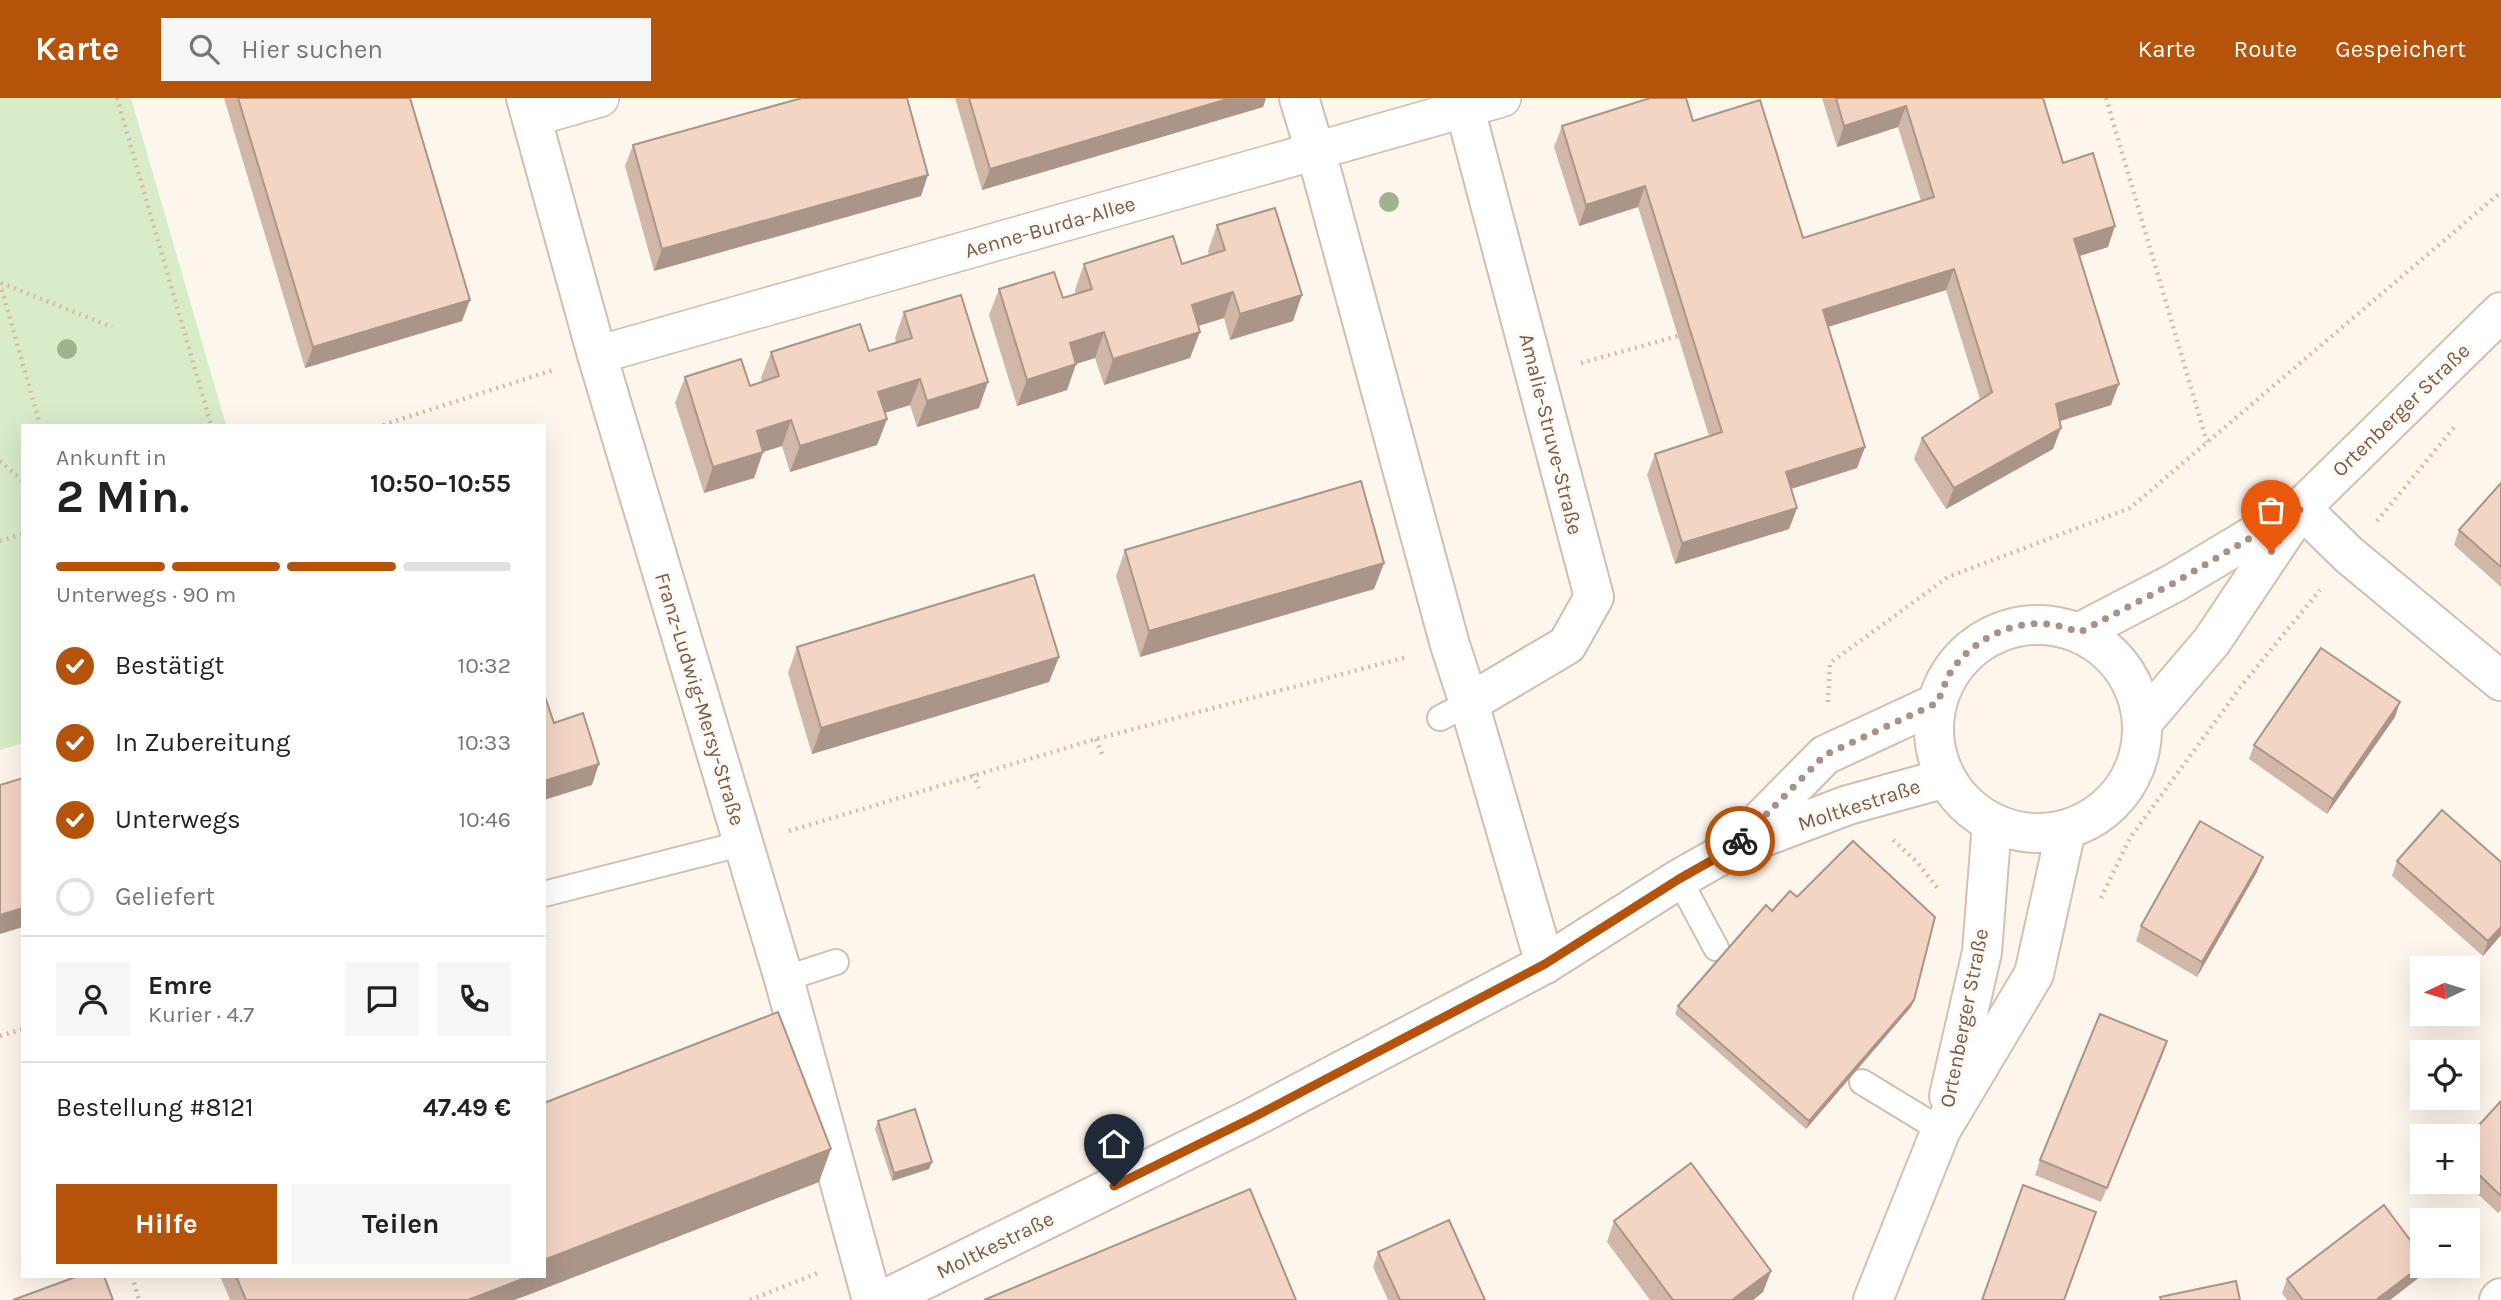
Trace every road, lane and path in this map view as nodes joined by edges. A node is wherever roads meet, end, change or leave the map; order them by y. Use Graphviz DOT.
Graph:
graph roads {
  1 [pos="117,98"];
  2 [pos="600,98"];
  3 [pos="1299,98"];
  4 [pos="1502,98"];
  5 [pos="2106,98"];
  6 [pos="1463,103"];
  7 [pos="529,108"];
  8 [pos="1315,152"];
  9 [pos="2501,192"];
  10 [pos="0,283"];
  11 [pos="2501,312"];
  12 [pos="112,327"];
  13 [pos="1678,336"];
  14 [pos="597,355"];
  15 [pos="1537,375"];
  16 [pos="2460,421"];
  17 [pos="40,424"];
  18 [pos="211,424"];
  19 [pos="386,424"];
  20 [pos="2207,442"];
  21 [pos="0,461"];
  22 [pos="21,479"];
  23 [pos="2301,508"];
  24 [pos="21,535"];
  25 [pos="0,541"];
  26 [pos="2349,555"];
  27 [pos="2080,632"];
  28 [pos="1450,645"];
  29 [pos="2501,681"];
  30 [pos="1937,703"];
  31 [pos="1455,710"];
  32 [pos="2143,722"];
  33 [pos="1096,739"];
  34 [pos="1102,754"];
  35 [pos="1825,755"];
  36 [pos="973,774"];
  37 [pos="1946,778"];
  38 [pos="979,788"];
  39 [pos="1848,805"];
  40 [pos="854,813"];
  41 [pos="857,822"];
  42 [pos="1992,823"];
  43 [pos="2066,830"];
  44 [pos="744,844"];
  45 [pos="1732,849"];
  46 [pos="1679,879"];
  47 [pos="546,894"];
  48 [pos="1945,898"];
  49 [pos="2098,905"];
  50 [pos="1716,948"];
  51 [pos="836,962"];
  52 [pos="1545,964"];
  53 [pos="785,979"];
  54 [pos="21,1030"];
  55 [pos="0,1036"];
  56 [pos="1861,1082"];
  57 [pos="1941,1130"];
  58 [pos="862,1256"];
  59 [pos="133,1278"];
  60 [pos="139,1300"];
  61 [pos="750,1300"];
  62 [pos="872,1300"];
  63 [pos="883,1300"];
  64 [pos="1873,1300"];
  1 -- 18 [label="path"];
  2 -- 7 [label="street"];
  3 -- 8 [label="street"];
  4 -- 6 [label="street, Aenne-Burda-Allee"];
  5 -- 20 [label="path"];
  6 -- 8 [label="street, Aenne-Burda-Allee"];
  6 -- 15 [label="street, Amalie-Struve-Straße"];
  7 -- 14 [label="street, Franz-Ludwig-Mersy-Straße"];
  8 -- 14 [label="street, Aenne-Burda-Allee"];
  8 -- 28 [label="street"];
  9 -- 20 [label="path"];
  10 -- 12 [label="path"];
  10 -- 17 [label="path"];
  11 -- 23 [label="street, Ortenberger Straße"];
  13 -- 15 [label="path"];
  14 -- 19 [label="path"];
  14 -- 44 [label="street, Franz-Ludwig-Mersy-Straße"];
  15 -- 31 [label="street, Amalie-Struve-Straße"];
  16 -- 26 [label="path"];
  20 -- 35 [label="path"];
  21 -- 22 [label="path"];
  23 -- 26 [label="street"];
  23 -- 27 [label="street, Ortenberger Straße"];
  23 -- 32 [label="street, Ortenberger Straße"];
  24 -- 25 [label="path"];
  26 -- 29 [label="street"];
  26 -- 49 [label="path"];
  27 -- 30 [label="street"];
  27 -- 32 [label="street"];
  28 -- 31 [label="street"];
  28 -- 33 [label="path"];
  30 -- 35 [label="street, Moltkestraße"];
  30 -- 37 [label="street"];
  31 -- 52 [label="street"];
  32 -- 43 [label="street"];
  33 -- 34 [label="path"];
  33 -- 36 [label="path"];
  35 -- 45 [label="street, Moltkestraße"];
  36 -- 38 [label="path"];
  36 -- 40 [label="path"];
  37 -- 39 [label="street, Moltkestraße"];
  37 -- 42 [label="street"];
  39 -- 45 [label="street, Moltkestraße"];
  39 -- 48 [label="path"];
  40 -- 41 [label="path"];
  40 -- 44 [label="path"];
  42 -- 43 [label="street"];
  42 -- 57 [label="street, Ortenberger Straße"];
  43 -- 57 [label="street, Ortenberger Straße"];
  44 -- 47 [label="lane"];
  44 -- 53 [label="street, Franz-Ludwig-Mersy-Straße"];
  45 -- 46 [label="street, Moltkestraße"];
  46 -- 50 [label="lane"];
  46 -- 52 [label="street, Moltkestraße"];
  51 -- 53 [label="lane"];
  52 -- 63 [label="street, Moltkestraße"];
  53 -- 58 [label="street, Franz-Ludwig-Mersy-Straße"];
  54 -- 55 [label="path"];
  56 -- 57 [label="lane"];
  57 -- 64 [label="street, Ortenberger Straße"];
  58 -- 61 [label="path"];
  58 -- 62 [label="street, Franz-Ludwig-Mersy-Straße"];
  59 -- 60 [label="path"];
}
